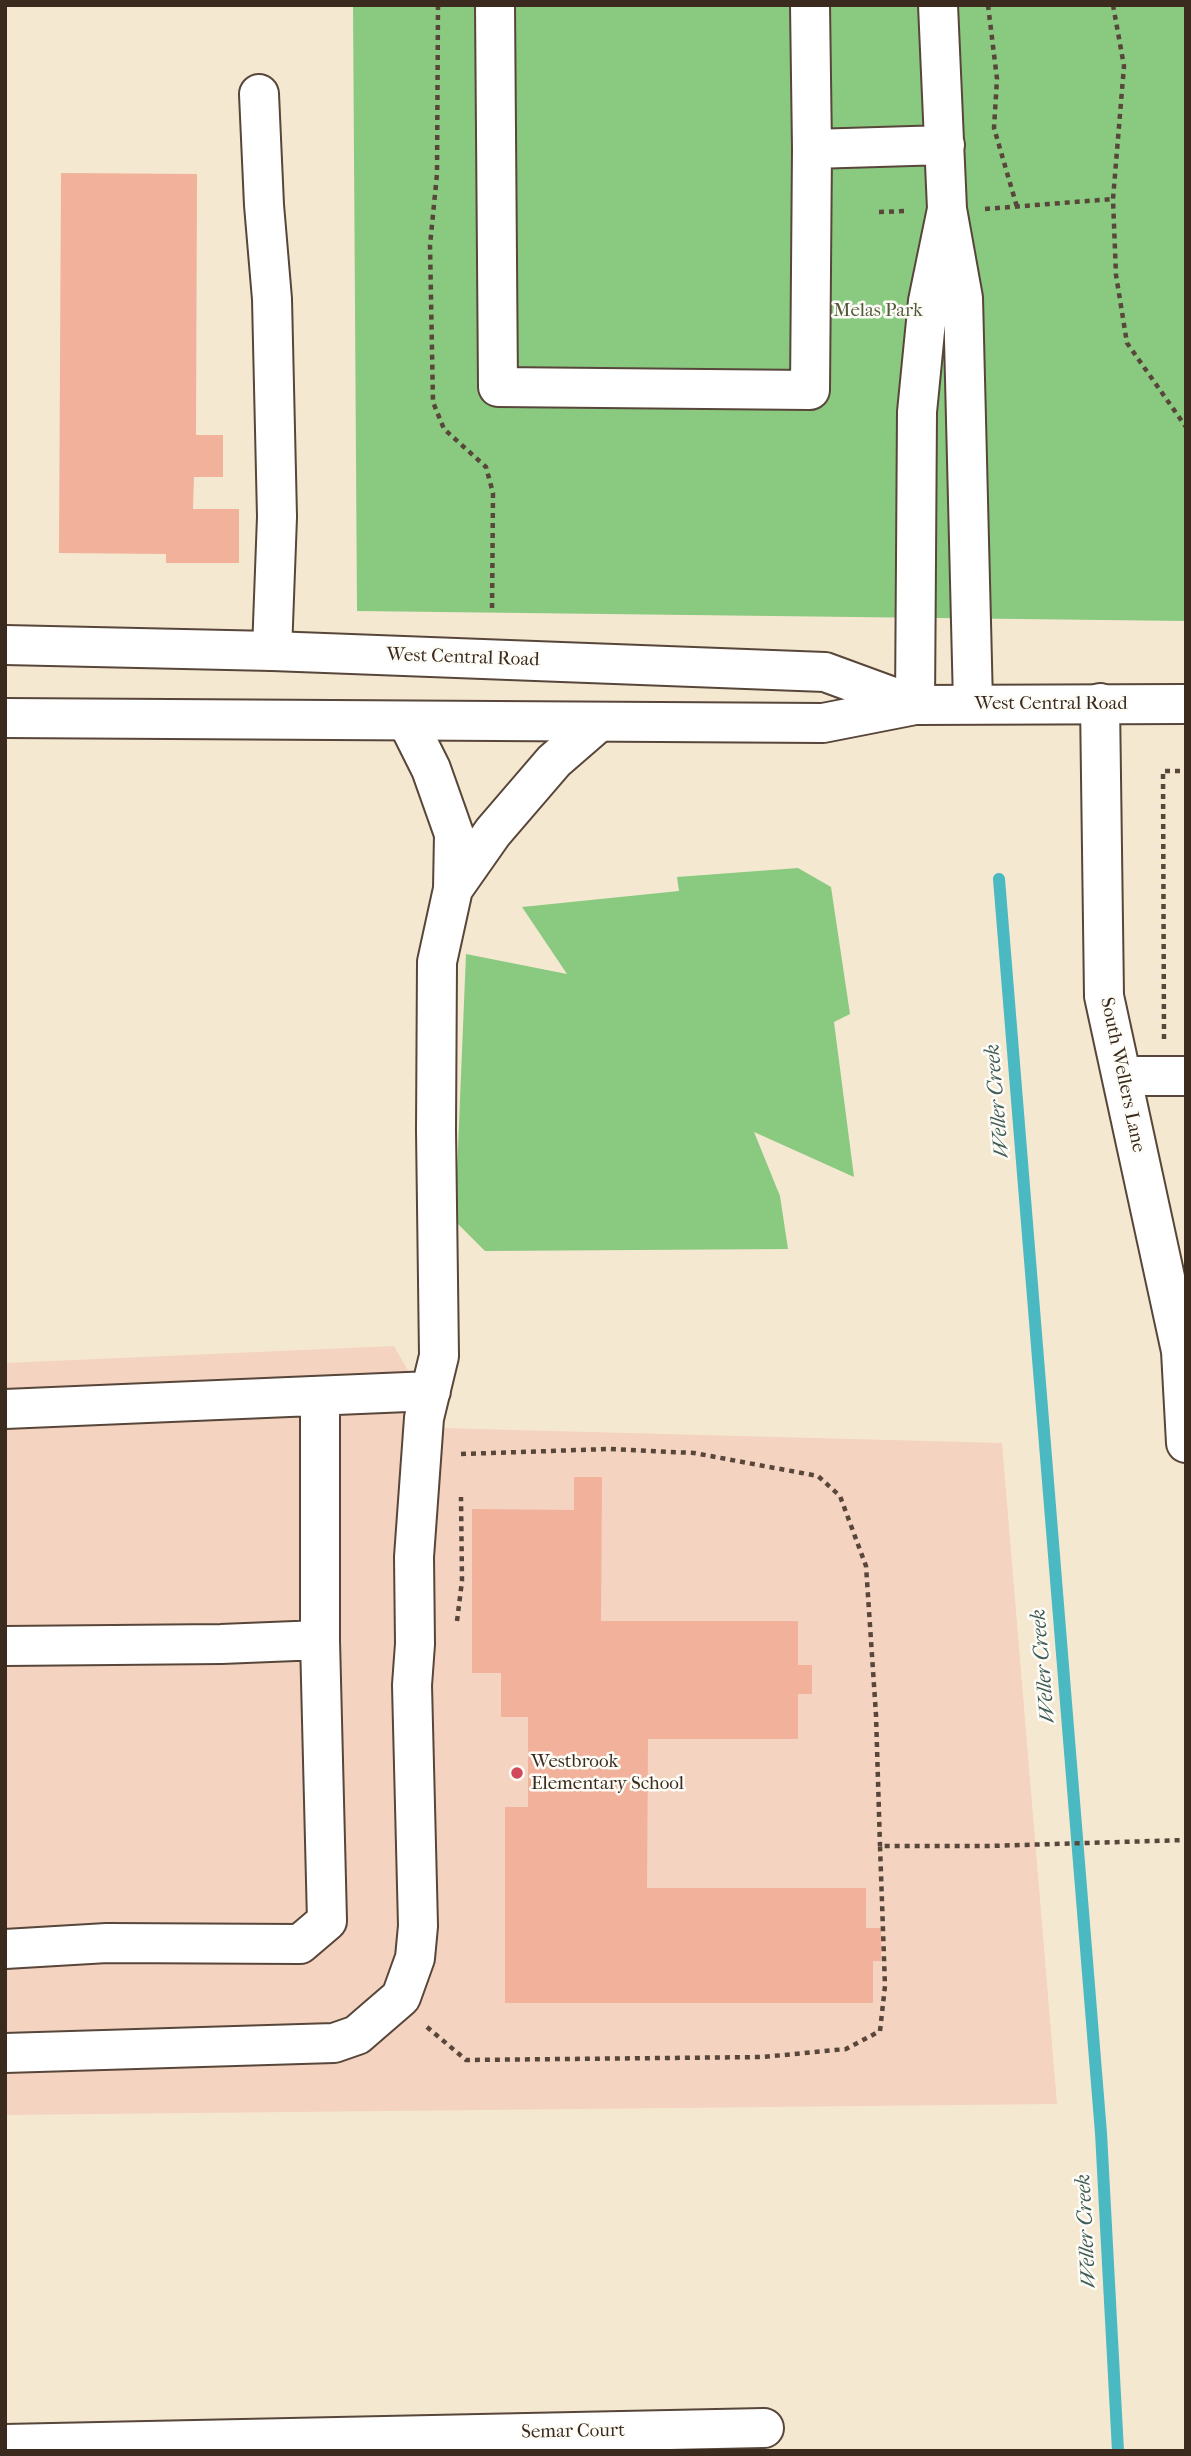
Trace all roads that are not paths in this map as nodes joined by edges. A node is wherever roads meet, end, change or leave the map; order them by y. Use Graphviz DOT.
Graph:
graph roads {
  1 [pos="495,5"];
  2 [pos="810,5"];
  3 [pos="939,5"];
  4 [pos="259,94"];
  5 [pos="945,145"];
  6 [pos="812,149"];
  7 [pos="947,209"];
  8 [pos="5,645"];
  9 [pos="272,651"];
  10 [pos="972,703"];
  11 [pos="1100,703"];
  12 [pos="1186,704"];
  13 [pos="915,705"];
  14 [pos="5,718"];
  15 [pos="407,721"];
  16 [pos="598,722"];
  17 [pos="453,889"];
  18 [pos="1122,1076"];
  19 [pos="1180,1076"];
  20 [pos="320,1396"];
  21 [pos="427,1405"];
  22 [pos="5,1409"];
  23 [pos="1186,1443"];
  24 [pos="320,1640"];
  25 [pos="5,1646"];
  26 [pos="5,1949"];
  27 [pos="5,2053"];
  28 [pos="764,2428"];
  29 [pos="5,2444"];
  1 -- 6 [label="main road"];
  2 -- 6 [label="main road"];
  3 -- 5 [label="main road"];
  4 -- 9 [label="main road"];
  5 -- 6 [label="main road"];
  5 -- 7 [label="main road"];
  7 -- 10 [label="main road"];
  7 -- 13 [label="main road"];
  8 -- 9 [label="main road, West Central Road"];
  9 -- 13 [label="main road, West Central Road"];
  10 -- 11 [label="main road, West Central Road"];
  10 -- 13 [label="main road, West Central Road"];
  11 -- 12 [label="main road, West Central Road"];
  11 -- 18 [label="main road, South Wellers Lane"];
  13 -- 16 [label="main road, West Central Road"];
  14 -- 15 [label="main road, West Central Road"];
  15 -- 16 [label="main road, West Central Road"];
  15 -- 17 [label="main road"];
  16 -- 17 [label="main road"];
  17 -- 21 [label="main road"];
  18 -- 19 [label="main road"];
  18 -- 23 [label="main road, South Wellers Lane"];
  20 -- 21 [label="main road"];
  20 -- 22 [label="main road"];
  20 -- 24 [label="main road"];
  21 -- 27 [label="main road"];
  24 -- 25 [label="main road"];
  24 -- 26 [label="main road"];
  28 -- 29 [label="main road, Semar Court"];
}
